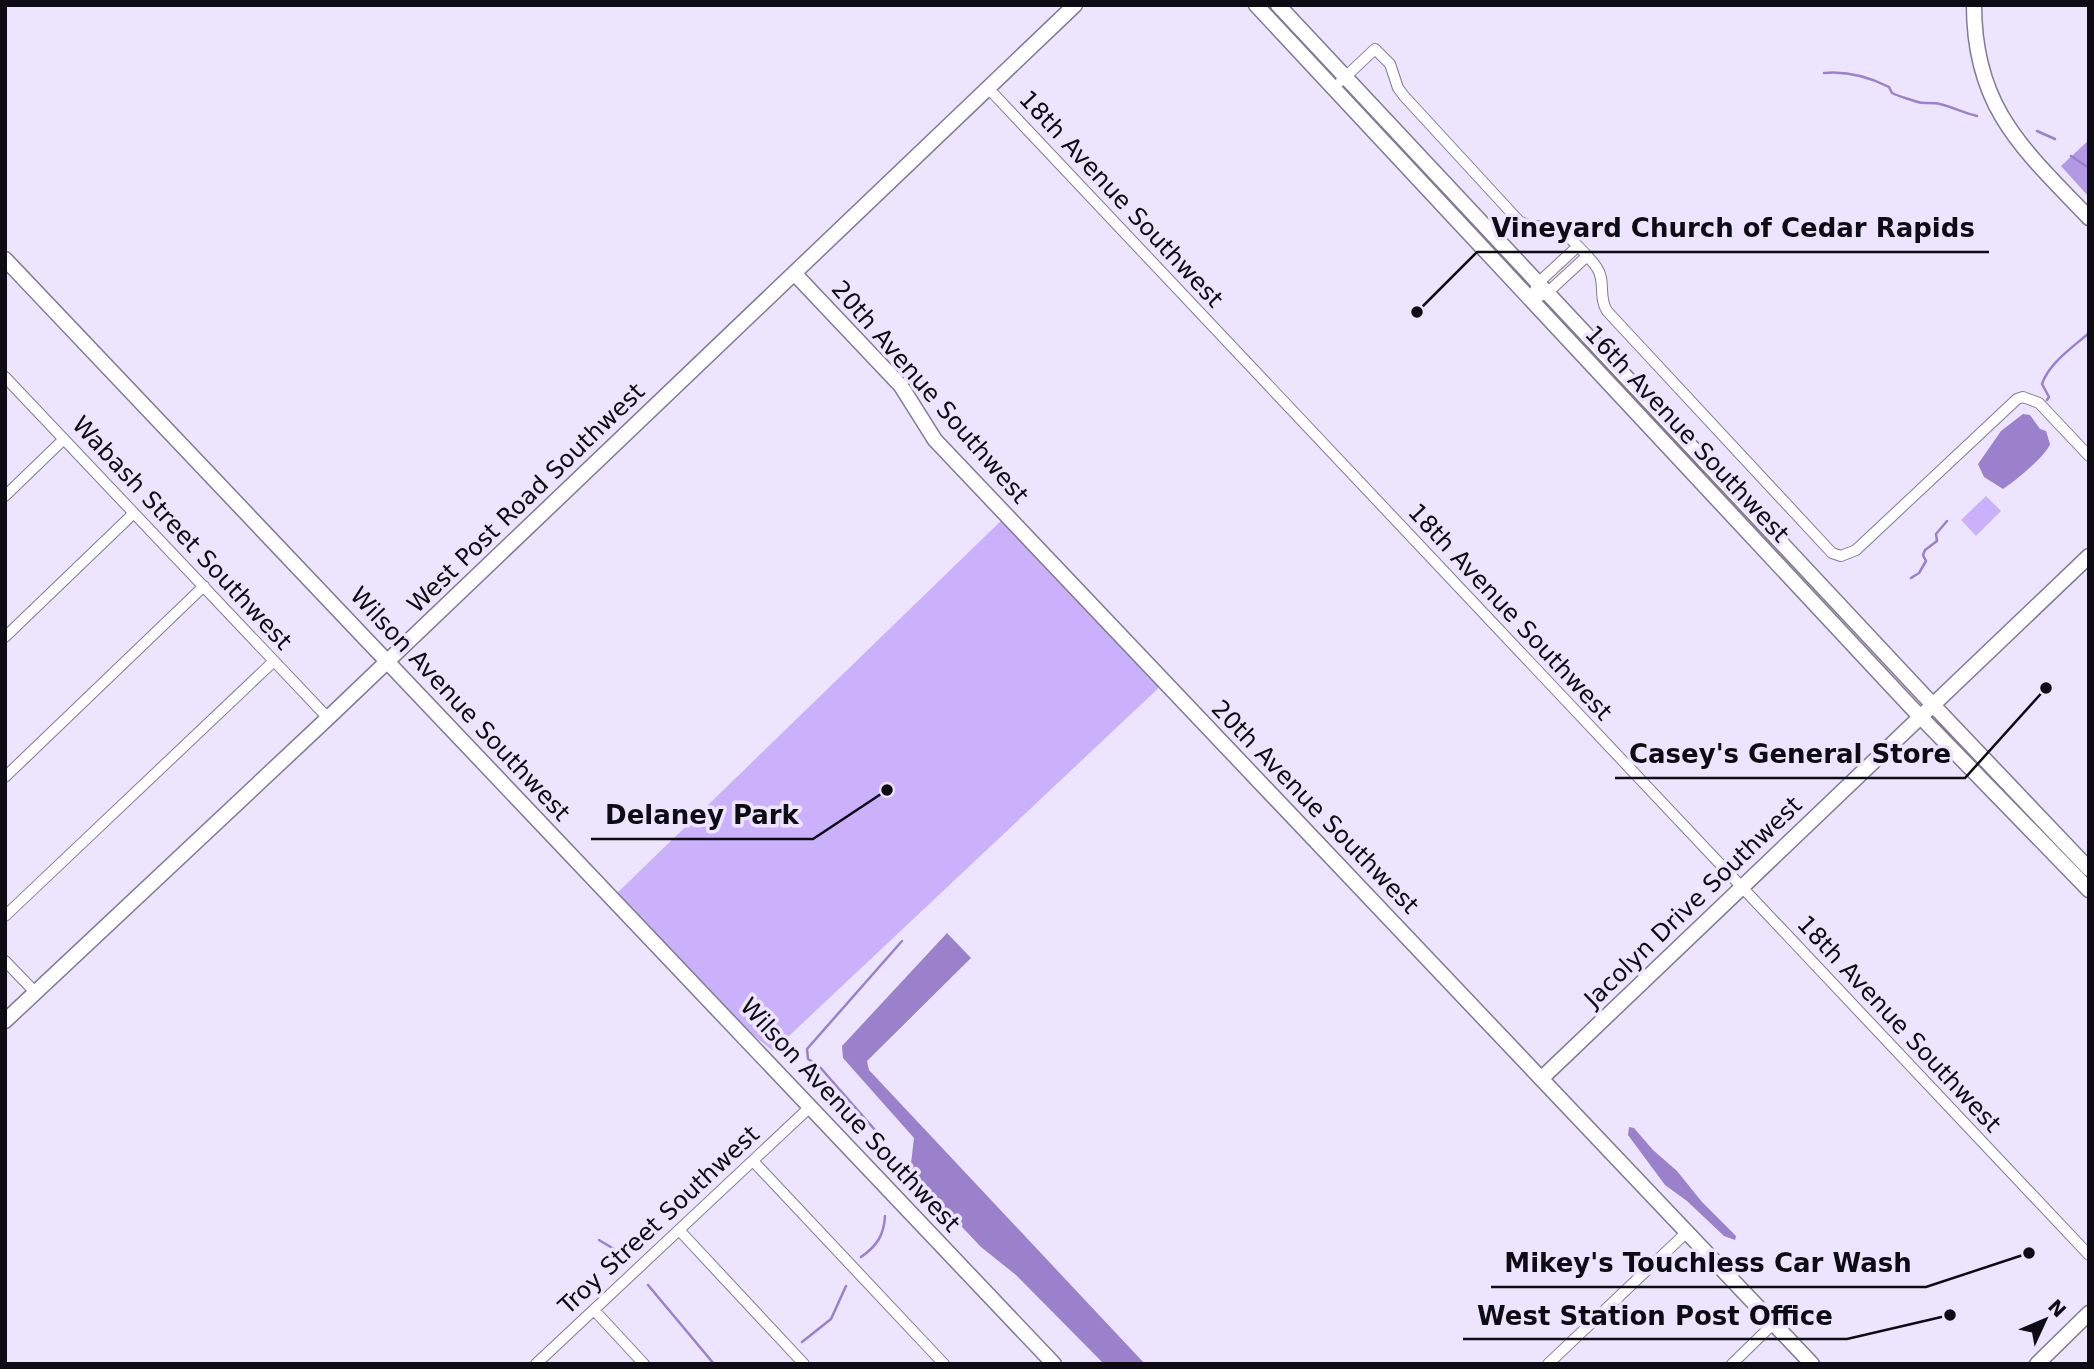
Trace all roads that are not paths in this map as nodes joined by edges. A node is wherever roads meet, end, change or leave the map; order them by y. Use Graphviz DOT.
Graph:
graph roads {
  1 [pos="1075,5"];
  2 [pos="1256,5"];
  3 [pos="1278,5"];
  4 [pos="1974,5"];
  5 [pos="1345,77"];
  6 [pos="988,88"];
  7 [pos="1334,89"];
  8 [pos="2089,218"];
  9 [pos="1577,247"];
  10 [pos="1586,257"];
  11 [pos="5,258"];
  12 [pos="794,273"];
  13 [pos="1543,288"];
  14 [pos="1531,300"];
  15 [pos="5,377"];
  16 [pos="64,439"];
  17 [pos="2089,456"];
  18 [pos="5,496"];
  19 [pos="134,513"];
  20 [pos="2089,556"];
  21 [pos="204,586"];
  22 [pos="5,637"];
  23 [pos="274,661"];
  24 [pos="388,661"];
  25 [pos="1933,705"];
  26 [pos="1920,717"];
  27 [pos="328,718"];
  28 [pos="5,778"];
  29 [pos="2039,839"];
  30 [pos="2089,869"];
  31 [pos="2089,878"];
  32 [pos="1742,887"];
  33 [pos="2089,890"];
  34 [pos="5,916"];
  35 [pos="5,961"];
  36 [pos="35,992"];
  37 [pos="5,1021"];
  38 [pos="1542,1078"];
  39 [pos="810,1107"];
  40 [pos="753,1161"];
  41 [pos="679,1230"];
  42 [pos="1687,1232"];
  43 [pos="2089,1255"];
  44 [pos="594,1310"];
  45 [pos="2089,1313"];
  46 [pos="1774,1323"];
  47 [pos="536,1364"];
  48 [pos="644,1364"];
  49 [pos="804,1364"];
  50 [pos="944,1364"];
  51 [pos="1054,1364"];
  52 [pos="1548,1364"];
  53 [pos="1732,1364"];
  54 [pos="1812,1364"];
  55 [pos="2037,1364"];
  1 -- 6 [label="street, West Post Road Southwest"];
  2 -- 7 [label="street, 16th Avenue Southwest"];
  3 -- 5 [label="street, 16th Avenue Southwest"];
  4 -- 8 [label="street"];
  5 -- 7 [label="street"];
  5 -- 9 [label="street"];
  5 -- 13 [label="street, 16th Avenue Southwest"];
  6 -- 12 [label="street, West Post Road Southwest"];
  6 -- 32 [label="street, 18th Avenue Southwest"];
  7 -- 14 [label="street, 16th Avenue Southwest"];
  9 -- 10 [label="street"];
  9 -- 13 [label="street"];
  10 -- 13 [label="street"];
  10 -- 17 [label="street"];
  11 -- 24 [label="street, Wilson Avenue Southwest"];
  12 -- 24 [label="street, West Post Road Southwest"];
  12 -- 38 [label="street, 20th Avenue Southwest"];
  13 -- 14 [label="street"];
  13 -- 25 [label="street, 16th Avenue Southwest"];
  14 -- 26 [label="street, 16th Avenue Southwest"];
  15 -- 16 [label="street, Wabash Street Southwest"];
  16 -- 18 [label="street"];
  16 -- 19 [label="street, Wabash Street Southwest"];
  19 -- 21 [label="street, Wabash Street Southwest"];
  19 -- 22 [label="street"];
  20 -- 25 [label="street, Jacolyn Drive Southwest"];
  21 -- 23 [label="street, Wabash Street Southwest"];
  21 -- 28 [label="street"];
  23 -- 27 [label="street, Wabash Street Southwest"];
  23 -- 34 [label="street"];
  24 -- 27 [label="street, West Post Road Southwest"];
  24 -- 39 [label="street, Wilson Avenue Southwest"];
  25 -- 26 [label="street, Jacolyn Drive Southwest"];
  25 -- 30 [label="street, 16th Avenue Southwest"];
  26 -- 29 [label="street, 16th Avenue Southwest"];
  26 -- 32 [label="street, Jacolyn Drive Southwest"];
  27 -- 36 [label="street, West Post Road Southwest"];
  29 -- 31 [label="street"];
  29 -- 33 [label="street, 16th Avenue Southwest"];
  32 -- 38 [label="street, Jacolyn Drive Southwest"];
  32 -- 43 [label="street, 18th Avenue Southwest"];
  35 -- 36 [label="street"];
  36 -- 37 [label="street, West Post Road Southwest"];
  38 -- 42 [label="street, 20th Avenue Southwest"];
  39 -- 40 [label="street, Troy Street Southwest"];
  39 -- 51 [label="street, Wilson Avenue Southwest"];
  40 -- 41 [label="street, Troy Street Southwest"];
  40 -- 50 [label="street"];
  41 -- 44 [label="street, Troy Street Southwest"];
  41 -- 49 [label="street"];
  42 -- 46 [label="street, 20th Avenue Southwest"];
  42 -- 52 [label="street"];
  44 -- 47 [label="street, Troy Street Southwest"];
  44 -- 48 [label="street"];
  45 -- 55 [label="street"];
  46 -- 53 [label="street"];
  46 -- 54 [label="street, 20th Avenue Southwest"];
}
